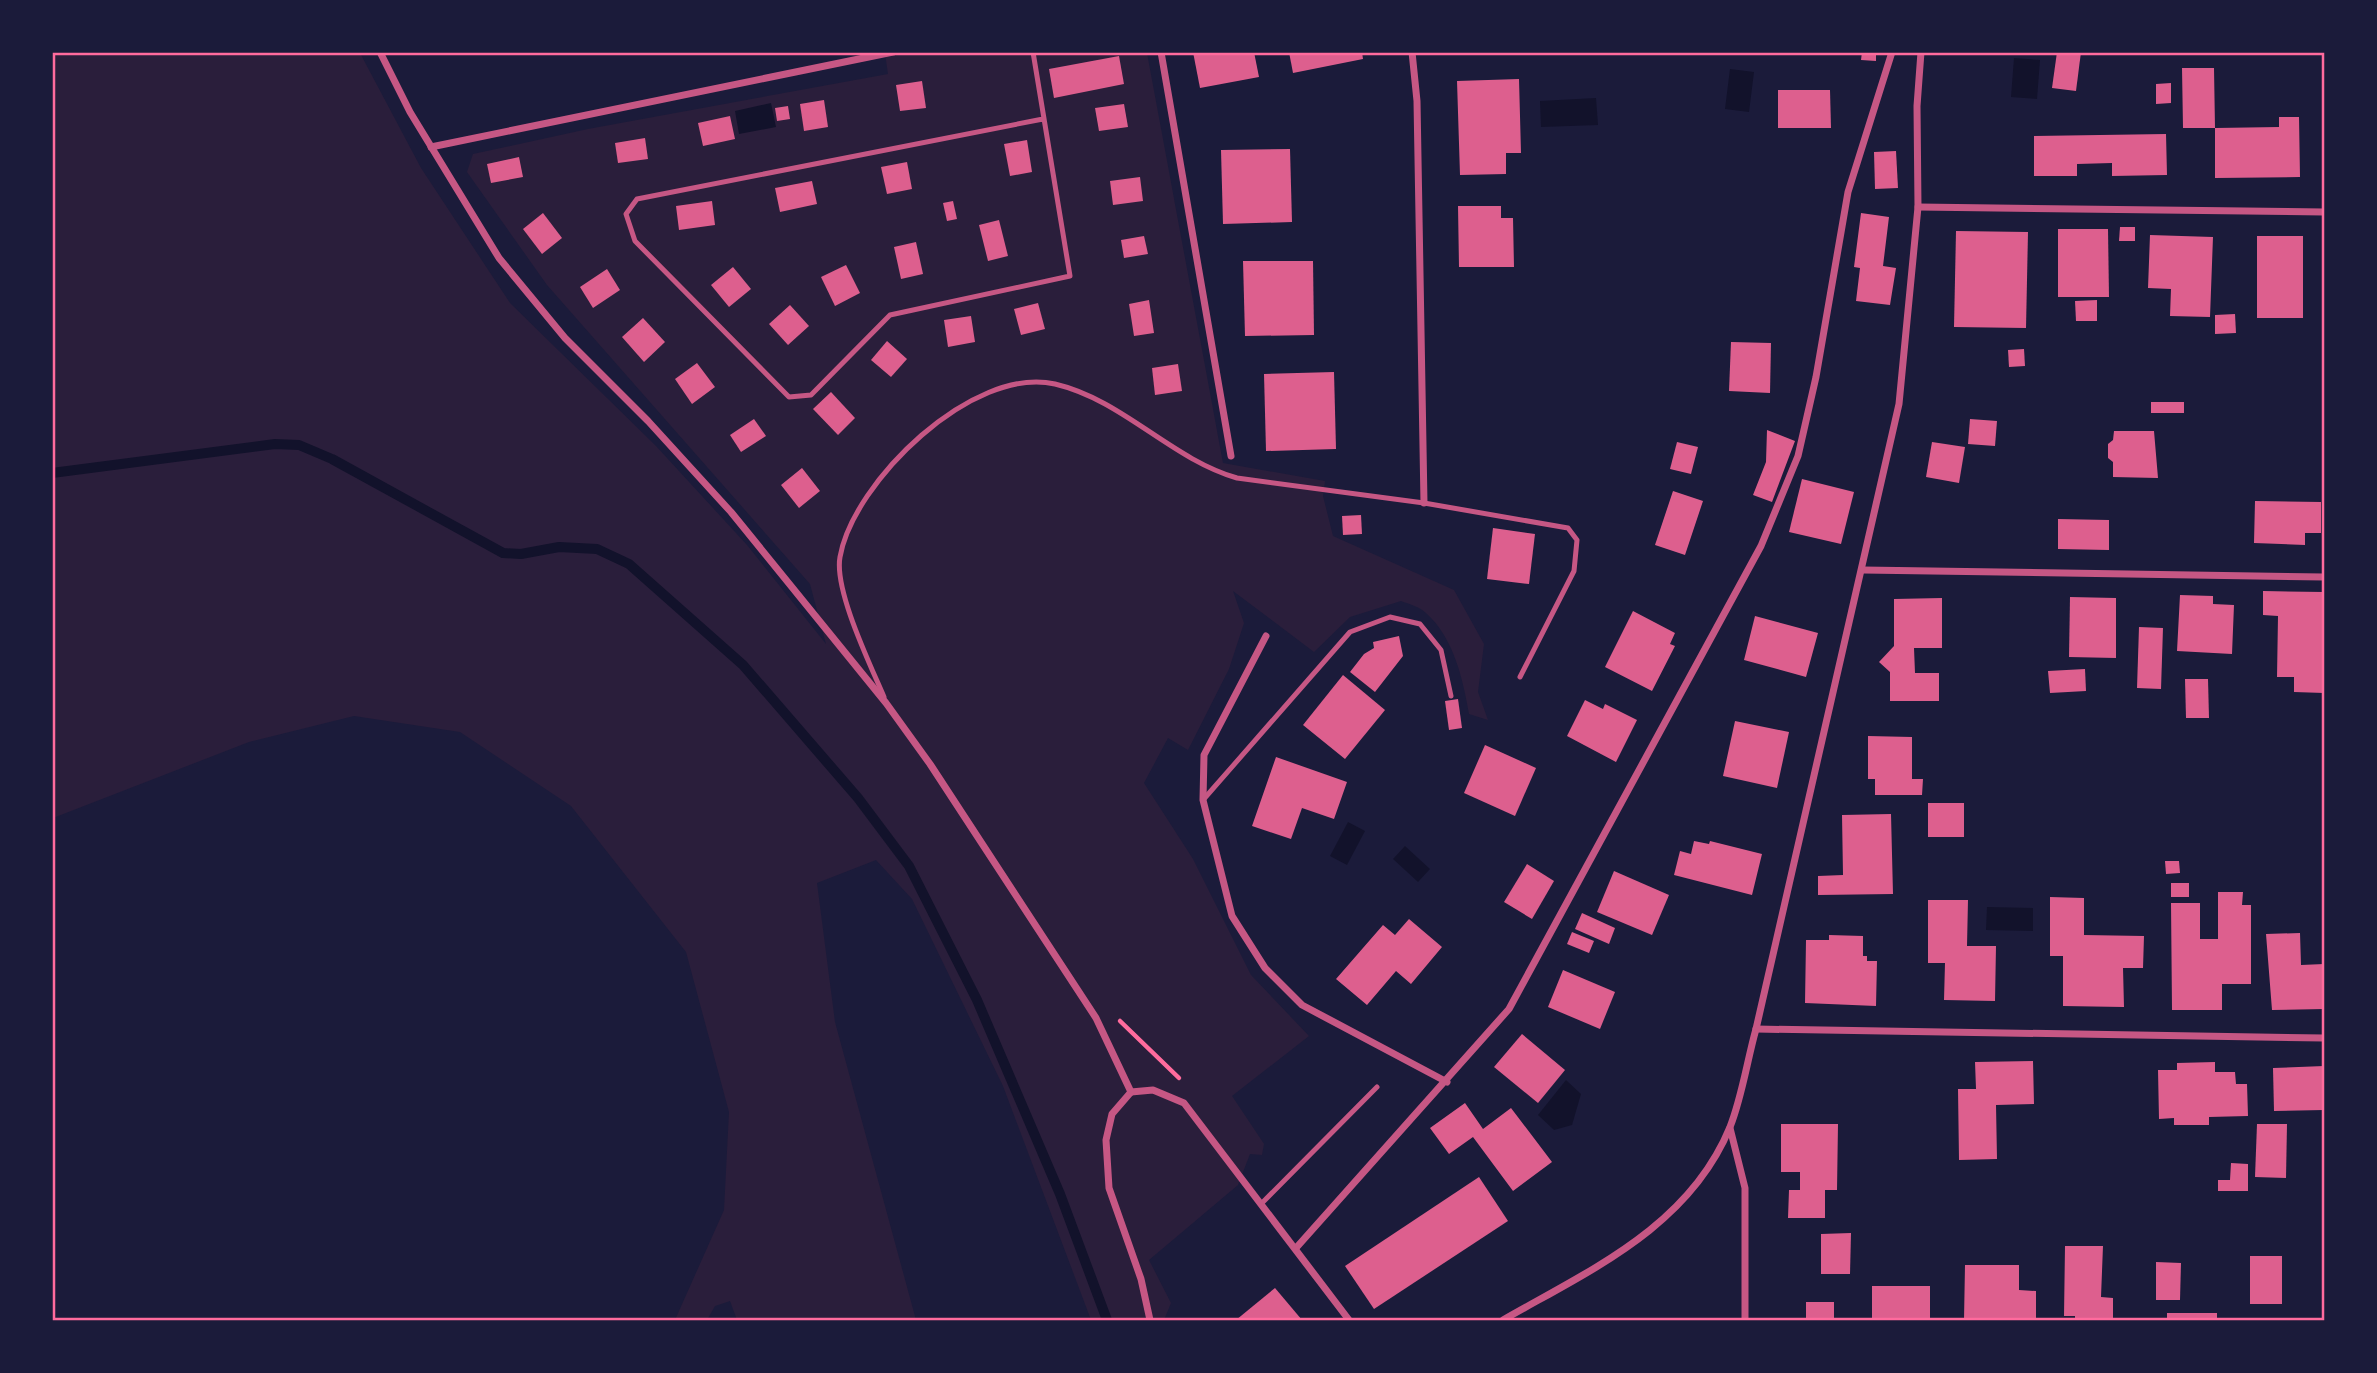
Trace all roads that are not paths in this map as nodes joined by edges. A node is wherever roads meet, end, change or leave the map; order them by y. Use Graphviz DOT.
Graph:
graph roads {
  1 [pos="380,52"];
  2 [pos="893,52"];
  3 [pos="1033,52"];
  4 [pos="1161,52"];
  5 [pos="1412,52"];
  6 [pos="1892,52"];
  7 [pos="1921,52"];
  8 [pos="871,55"];
  9 [pos="1043,120"];
  10 [pos="431,147"];
  11 [pos="1918,207"];
  12 [pos="2325,212"];
  13 [pos="1231,456"];
  14 [pos="1424,503"];
  15 [pos="1863,570"];
  16 [pos="2325,577"];
  17 [pos="1266,636"];
  18 [pos="1520,677"];
  19 [pos="1451,696"];
  20 [pos="886,704"];
  21 [pos="1203,800"];
  22 [pos="1756,1029"];
  23 [pos="2325,1038"];
  24 [pos="1447,1082"];
  25 [pos="1377,1087"];
  26 [pos="1132,1093"];
  27 [pos="1730,1127"];
  28 [pos="1262,1203"];
  29 [pos="1296,1248"];
  30 [pos="1150,1321"];
  31 [pos="1349,1321"];
  32 [pos="1503,1321"];
  33 [pos="1745,1321"];
  1 -- 10 [label="street"];
  2 -- 8 [label="street"];
  3 -- 9 [label="lane"];
  4 -- 13 [label="street"];
  5 -- 14 [label="street"];
  6 -- 24 [label="street"];
  7 -- 11 [label="street"];
  8 -- 10 [label="street"];
  9 -- 9 [label="lane"];
  10 -- 20 [label="street"];
  11 -- 12 [label="street"];
  11 -- 15 [label="street"];
  14 -- 18 [label="lane"];
  14 -- 20 [label="lane"];
  15 -- 16 [label="street"];
  15 -- 22 [label="street"];
  17 -- 21 [label="street"];
  19 -- 21 [label="lane"];
  20 -- 26 [label="street"];
  21 -- 24 [label="street"];
  22 -- 23 [label="street"];
  22 -- 27 [label="street"];
  24 -- 29 [label="street"];
  25 -- 28 [label="lane"];
  26 -- 28 [label="street"];
  26 -- 30 [label="street"];
  27 -- 32 [label="street"];
  27 -- 33 [label="street"];
  28 -- 29 [label="street"];
  29 -- 31 [label="street"];
}
